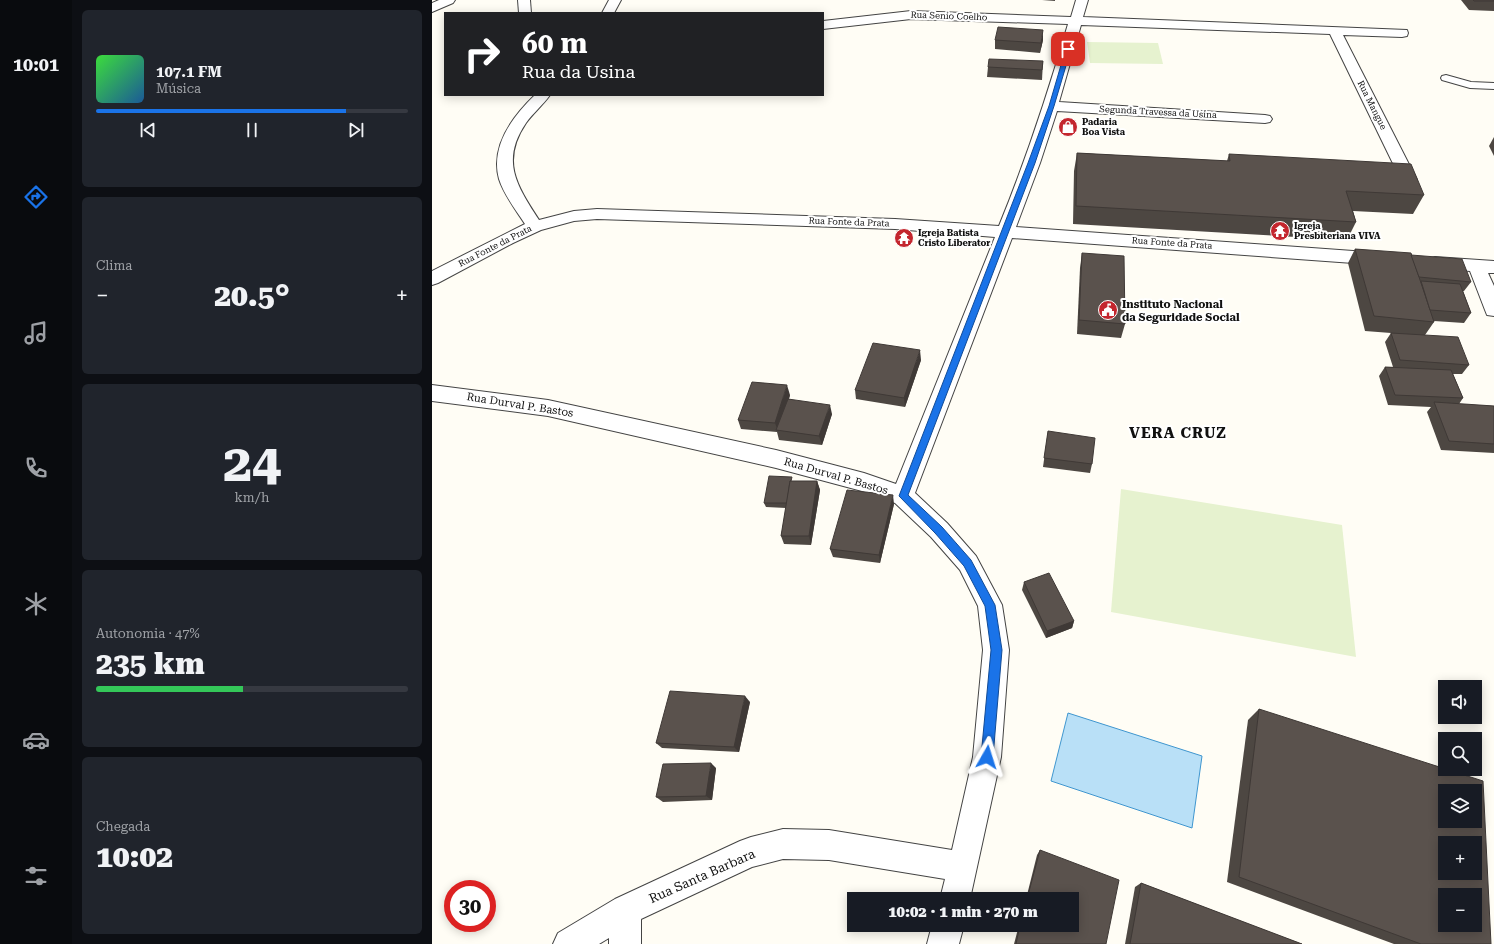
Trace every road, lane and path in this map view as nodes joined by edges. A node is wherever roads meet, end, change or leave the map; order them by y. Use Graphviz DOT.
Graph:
graph roads {
  1 [pos="449,0"];
  2 [pos="524,0"];
  3 [pos="615,0"];
  4 [pos="1082,0"];
  5 [pos="432,8"];
  6 [pos="525,12"];
  7 [pos="609,12"];
  8 [pos="1077,20"];
  9 [pos="824,25"];
  10 [pos="1335,31"];
  11 [pos="1402,33"];
  12 [pos="1446,78"];
  13 [pos="1494,86"];
  14 [pos="542,96"];
  15 [pos="1052,106"];
  16 [pos="1265,118"];
  17 [pos="1409,180"];
  18 [pos="535,226"];
  19 [pos="1005,231"];
  20 [pos="1486,267"];
  21 [pos="432,279"];
  22 [pos="1494,310"];
  23 [pos="432,393"];
  24 [pos="903,496"];
  25 [pos="963,867"];
  26 [pos="957,892"];
  27 [pos="626,910"];
  28 [pos="946,932"];
  29 [pos="569,944"];
  30 [pos="625,944"];
  31 [pos="943,944"];
  1 -- 5 [label="street"];
  2 -- 6 [label="street"];
  3 -- 7 [label="street"];
  4 -- 8 [label="street"];
  8 -- 9 [label="street, Rua Senio Coelho"];
  8 -- 10 [label="street, Rua Senio Coelho"];
  8 -- 15 [label="street"];
  10 -- 11 [label="street, Rua Senio Coelho"];
  10 -- 17 [label="street, Rua Mangue"];
  12 -- 13 [label="lane"];
  14 -- 18 [label="street"];
  15 -- 16 [label="street, Segunda Travessa da Usina"];
  15 -- 19 [label="street"];
  18 -- 19 [label="street, Rua Fonte da Prata"];
  18 -- 21 [label="street, Rua Fonte da Prata"];
  19 -- 20 [label="street, Rua Fonte da Prata"];
  19 -- 24 [label="street"];
  20 -- 22 [label="street"];
  23 -- 24 [label="street, Rua Durval P. Bastos"];
  24 -- 25 [label="street, Rua Durval P. Bastos"];
  25 -- 26 [label="street, Rua Durval P. Bastos"];
  25 -- 27 [label="street, Rua Santa Barbara"];
  27 -- 29 [label="street, Rua Santa Barbara"];
  27 -- 30 [label="street"];
  28 -- 31 [label="street"];
}
